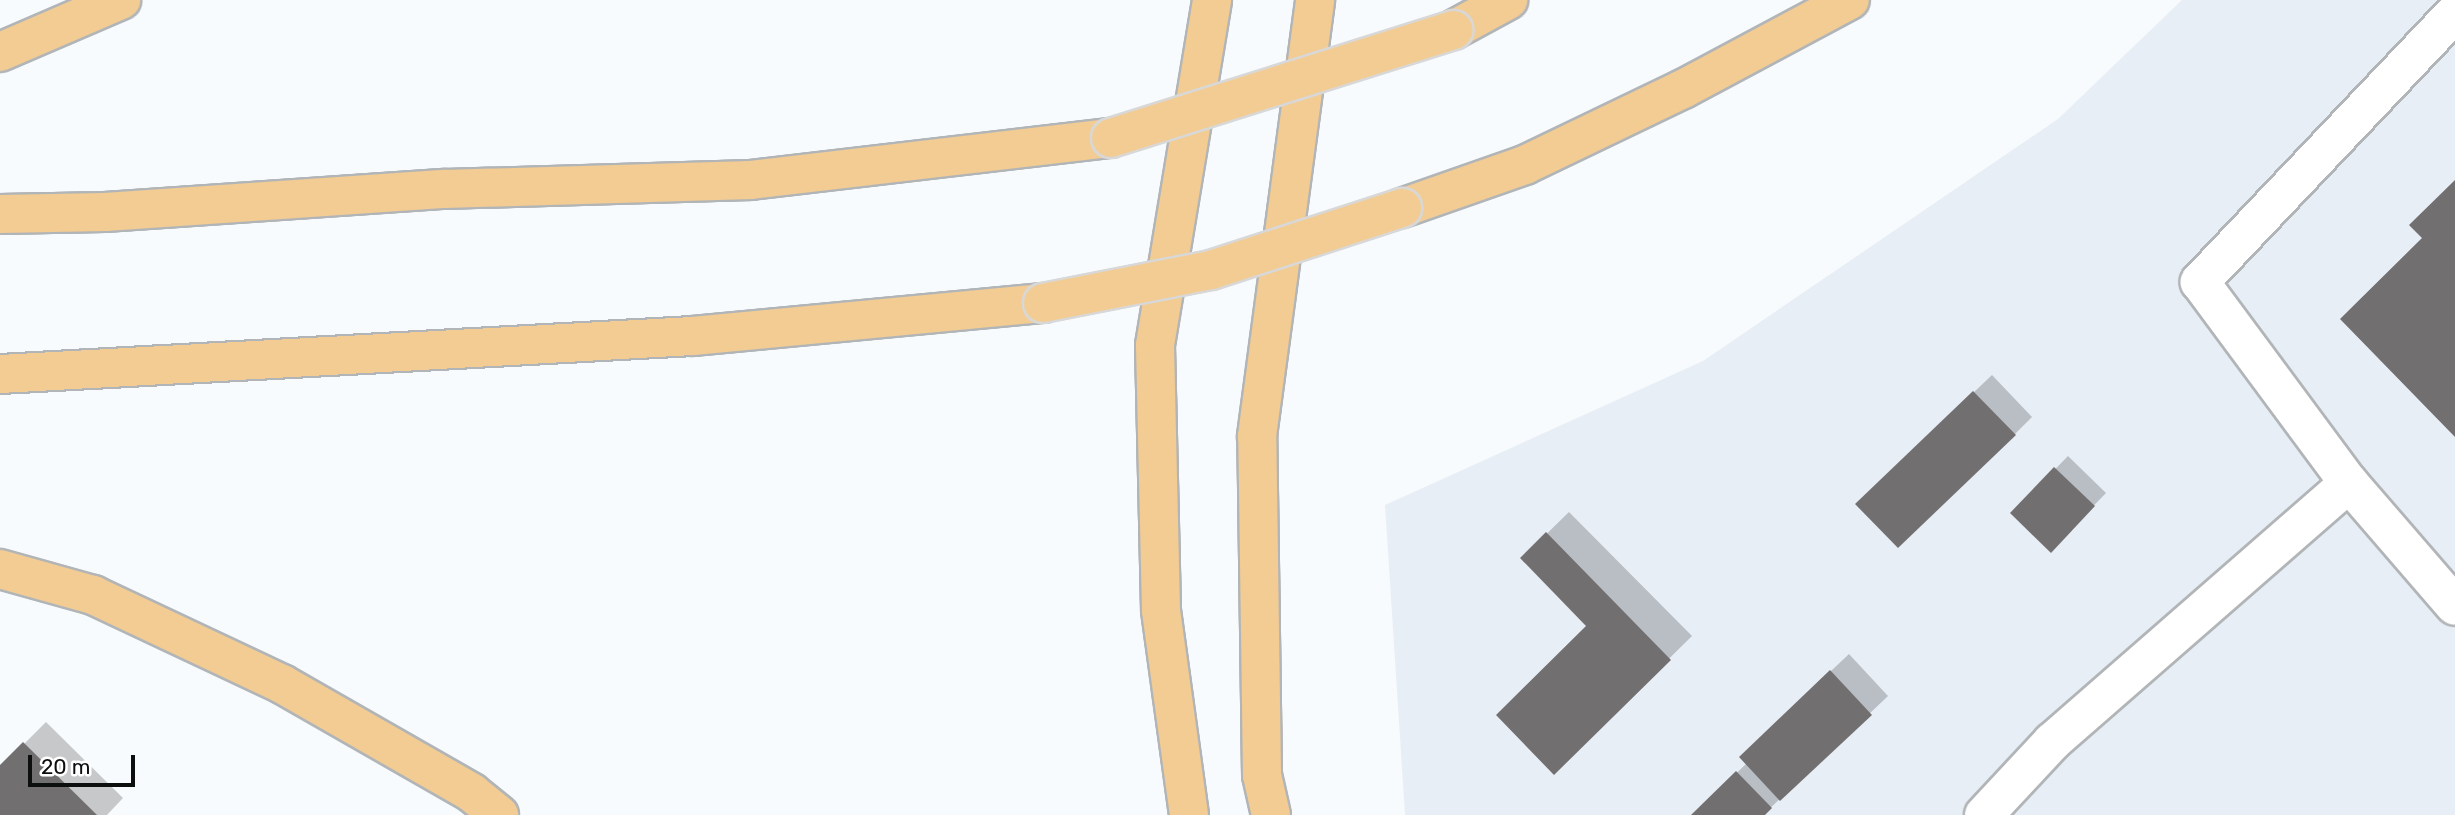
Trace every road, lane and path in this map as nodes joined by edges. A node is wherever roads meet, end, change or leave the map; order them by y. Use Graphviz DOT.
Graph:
graph roads {
  1 [pos="121,0"];
  2 [pos="1213,0"];
  3 [pos="1315,0"];
  4 [pos="1508,0"];
  5 [pos="1850,0"];
  6 [pos="2455,13"];
  7 [pos="0,52"];
  8 [pos="0,214"];
  9 [pos="0,374"];
  10 [pos="2349,483"];
  11 [pos="0,569"];
  12 [pos="2455,606"];
  13 [pos="499,815"];
  14 [pos="1189,815"];
  15 [pos="1272,815"];
  16 [pos="1984,815"];
  1 -- 7 [label="main road"];
  2 -- 14 [label="main road"];
  3 -- 15 [label="main road"];
  4 -- 8 [label="main road, bridge"];
  5 -- 9 [label="main road, bridge"];
  6 -- 10 [label="lane"];
  10 -- 12 [label="lane"];
  10 -- 16 [label="lane"];
  11 -- 13 [label="main road"];
}
